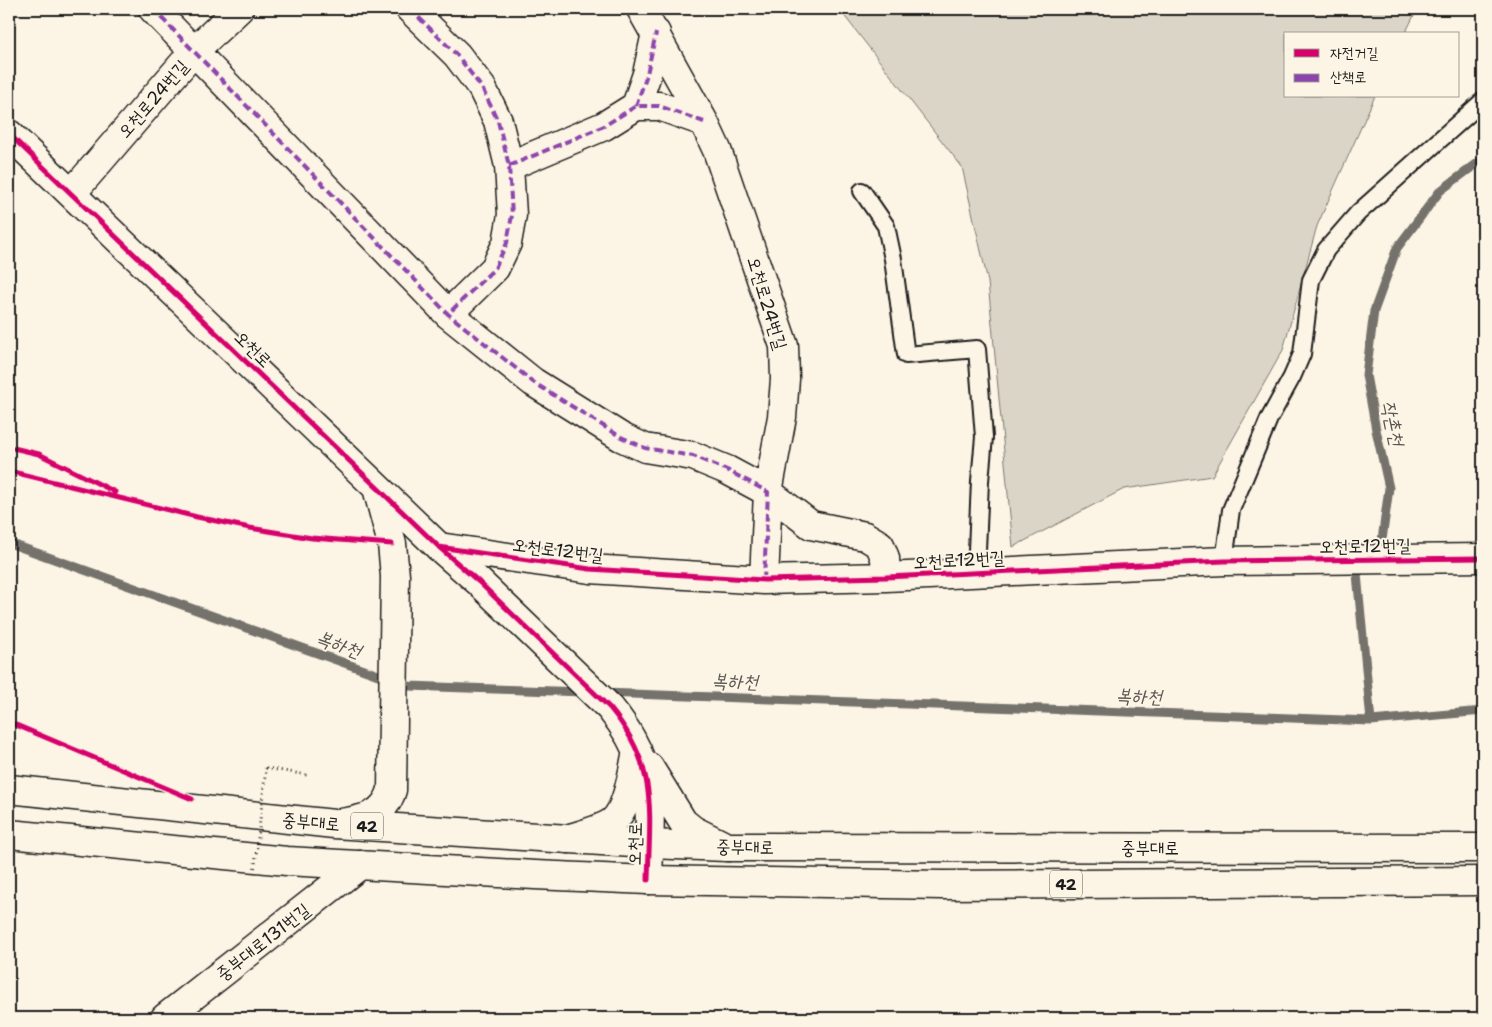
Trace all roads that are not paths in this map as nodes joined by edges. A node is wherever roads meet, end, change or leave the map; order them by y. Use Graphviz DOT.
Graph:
graph roads {
  1 [pos="153,9"];
  2 [pos="239,9"];
  3 [pos="410,9"];
  4 [pos="641,9"];
  5 [pos="656,33"];
  6 [pos="195,50"];
  7 [pos="1483,101"];
  8 [pos="636,106"];
  9 [pos="704,122"];
  10 [pos="9,134"];
  11 [pos="509,166"];
  12 [pos="862,191"];
  13 [pos="72,193"];
  14 [pos="448,314"];
  15 [pos="377,486"];
  16 [pos="768,492"];
  17 [pos="439,546"];
  18 [pos="1483,558"];
  19 [pos="1224,561"];
  20 [pos="976,573"];
  21 [pos="886,577"];
  22 [pos="764,580"];
  23 [pos="637,747"];
  24 [pos="9,789"];
  25 [pos="663,810"];
  26 [pos="334,824"];
  27 [pos="9,834"];
  28 [pos="567,839"];
  29 [pos="649,844"];
  30 [pos="727,847"];
  31 [pos="1483,848"];
  32 [pos="360,865"];
  33 [pos="648,880"];
  34 [pos="1483,881"];
  35 [pos="165,1018"];
  1 -- 6 [label="street"];
  2 -- 6 [label="street, 오천로24번길"];
  3 -- 11 [label="street"];
  4 -- 5 [label="street, 오천로24번길"];
  5 -- 8 [label="street"];
  5 -- 9 [label="street, 오천로24번길"];
  6 -- 13 [label="street, 오천로24번길"];
  6 -- 14 [label="street"];
  7 -- 19 [label="lane"];
  8 -- 9 [label="street"];
  8 -- 11 [label="street"];
  9 -- 16 [label="street, 오천로24번길"];
  10 -- 13 [label="street, 오천로"];
  11 -- 14 [label="street"];
  12 -- 20 [label="lane"];
  13 -- 15 [label="street, 오천로"];
  14 -- 16 [label="street"];
  15 -- 17 [label="street, 오천로"];
  15 -- 26 [label="street"];
  16 -- 21 [label="street"];
  16 -- 22 [label="street, 오천로24번길"];
  17 -- 22 [label="street, 오천로12번길"];
  17 -- 23 [label="street, 오천로"];
  18 -- 19 [label="street, 오천로12번길"];
  19 -- 20 [label="street, 오천로12번길"];
  20 -- 21 [label="street, 오천로12번길"];
  21 -- 22 [label="street, 오천로12번길"];
  23 -- 25 [label="street, 오천로"];
  23 -- 28 [label="street"];
  24 -- 26 [label="street, 중부대로 / 42"];
  25 -- 29 [label="street, 오천로"];
  25 -- 30 [label="street"];
  26 -- 28 [label="street, 중부대로 / 42"];
  27 -- 32 [label="street, 중부대로 / 42"];
  28 -- 29 [label="street, 중부대로 / 42"];
  29 -- 30 [label="street, 중부대로 / 42"];
  29 -- 33 [label="street, 오천로"];
  30 -- 31 [label="street, 중부대로 / 42"];
  32 -- 33 [label="street, 중부대로 / 42"];
  32 -- 35 [label="street, 중부대로131번길"];
  33 -- 34 [label="street, 중부대로 / 42"];
}
